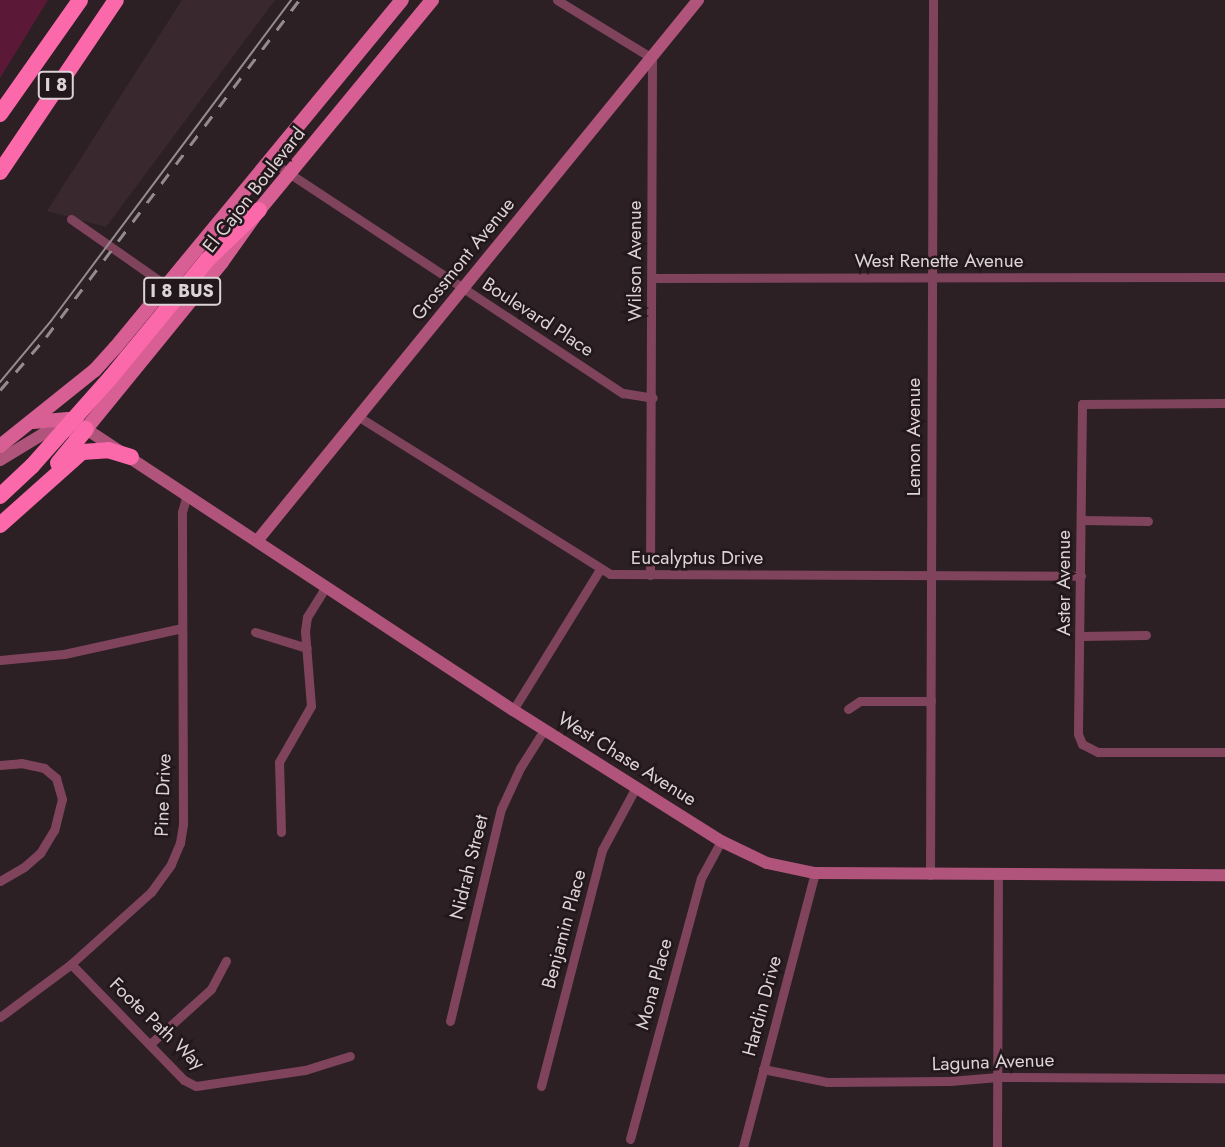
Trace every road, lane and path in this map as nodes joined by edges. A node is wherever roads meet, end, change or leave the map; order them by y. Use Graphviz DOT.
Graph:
graph roads {
  1 [pos="80,0"];
  2 [pos="116,0"];
  3 [pos="402,0"];
  4 [pos="432,0"];
  5 [pos="557,0"];
  6 [pos="698,0"];
  7 [pos="933,0"];
  8 [pos="652,58"];
  9 [pos="0,114"];
  10 [pos="269,160"];
  11 [pos="0,172"];
  12 [pos="289,174"];
  13 [pos="259,210"];
  14 [pos="71,219"];
  15 [pos="933,277"];
  16 [pos="1225,277"];
  17 [pos="652,278"];
  18 [pos="167,286"];
  19 [pos="463,290"];
  20 [pos="95,370"];
  21 [pos="653,398"];
  22 [pos="1225,403"];
  23 [pos="359,416"];
  24 [pos="33,422"];
  25 [pos="86,429"];
  26 [pos="0,446"];
  27 [pos="131,457"];
  28 [pos="0,460"];
  29 [pos="39,487"];
  30 [pos="187,495"];
  31 [pos="0,496"];
  32 [pos="1081,520"];
  33 [pos="1148,522"];
  34 [pos="0,525"];
  35 [pos="257,541"];
  36 [pos="600,569"];
  37 [pos="650,575"];
  38 [pos="931,576"];
  39 [pos="1081,576"];
  40 [pos="326,586"];
  41 [pos="182,628"];
  42 [pos="255,632"];
  43 [pos="1146,635"];
  44 [pos="1081,636"];
  45 [pos="307,648"];
  46 [pos="0,660"];
  47 [pos="931,701"];
  48 [pos="848,709"];
  49 [pos="513,710"];
  50 [pos="544,730"];
  51 [pos="1225,752"];
  52 [pos="0,765"];
  53 [pos="636,787"];
  54 [pos="281,832"];
  55 [pos="721,841"];
  56 [pos="815,873"];
  57 [pos="930,875"];
  58 [pos="998,875"];
  59 [pos="1225,875"];
  60 [pos="0,881"];
  61 [pos="226,961"];
  62 [pos="71,964"];
  63 [pos="0,1017"];
  64 [pos="450,1021"];
  65 [pos="150,1044"];
  66 [pos="350,1056"];
  67 [pos="763,1069"];
  68 [pos="998,1077"];
  69 [pos="1225,1078"];
  70 [pos="541,1086"];
  71 [pos="630,1139"];
  72 [pos="743,1147"];
  73 [pos="997,1147"];
  1 -- 9 [label="highway, I 8"];
  2 -- 11 [label="highway, I 8"];
  3 -- 10 [label="main road, El Cajon Boulevard / I 8 BUS"];
  4 -- 12 [label="main road, El Cajon Boulevard / I 8 BUS"];
  5 -- 8 [label="street"];
  6 -- 8 [label="main road, Grossmont Avenue"];
  7 -- 15 [label="street, Lemon Avenue"];
  8 -- 17 [label="street, Wilson Avenue"];
  8 -- 19 [label="main road, Grossmont Avenue"];
  10 -- 12 [label="street, Boulevard Place"];
  10 -- 18 [label="main road, El Cajon Boulevard / I 8 BUS"];
  12 -- 13 [label="main road, El Cajon Boulevard / I 8 BUS"];
  12 -- 19 [label="street, Boulevard Place"];
  13 -- 25 [label="main road, El Cajon Boulevard"];
  13 -- 31 [label="highway, I 8 BUS, bridge"];
  14 -- 18 [label="street"];
  15 -- 16 [label="street, West Renette Avenue"];
  15 -- 17 [label="street, West Renette Avenue"];
  15 -- 38 [label="street, Lemon Avenue"];
  17 -- 21 [label="street, Wilson Avenue"];
  18 -- 20 [label="main road, El Cajon Boulevard / I 8 BUS"];
  19 -- 21 [label="street, Boulevard Place"];
  19 -- 23 [label="main road, Grossmont Avenue"];
  20 -- 24 [label="main road, El Cajon Boulevard / I 8 BUS"];
  20 -- 25 [label="main road"];
  21 -- 37 [label="street, Wilson Avenue"];
  22 -- 32 [label="street, Aster Avenue"];
  23 -- 35 [label="main road, Grossmont Avenue"];
  23 -- 36 [label="street, Eucalyptus Drive"];
  24 -- 25 [label="main road"];
  24 -- 26 [label="main road, El Cajon Boulevard / I 8 BUS"];
  25 -- 27 [label="main road, West Chase Avenue"];
  25 -- 28 [label="main road"];
  25 -- 29 [label="highway"];
  27 -- 29 [label="highway"];
  27 -- 30 [label="main road, West Chase Avenue"];
  29 -- 34 [label="highway"];
  30 -- 35 [label="main road, West Chase Avenue"];
  30 -- 41 [label="street, Pine Drive"];
  32 -- 33 [label="street"];
  32 -- 39 [label="street, Aster Avenue"];
  35 -- 40 [label="main road, West Chase Avenue"];
  36 -- 37 [label="street, Eucalyptus Drive"];
  36 -- 49 [label="street"];
  37 -- 38 [label="street, Eucalyptus Drive"];
  38 -- 39 [label="street, Eucalyptus Drive"];
  38 -- 47 [label="street, Lemon Avenue"];
  39 -- 44 [label="street, Aster Avenue"];
  40 -- 45 [label="street"];
  40 -- 49 [label="main road, West Chase Avenue"];
  41 -- 46 [label="street"];
  41 -- 62 [label="street, Pine Drive"];
  42 -- 45 [label="street"];
  43 -- 44 [label="street"];
  44 -- 51 [label="street, Aster Avenue"];
  45 -- 54 [label="street"];
  47 -- 48 [label="street"];
  47 -- 57 [label="street, Lemon Avenue"];
  49 -- 50 [label="main road, West Chase Avenue"];
  50 -- 53 [label="main road, West Chase Avenue"];
  50 -- 64 [label="street, Nidrah Street"];
  52 -- 60 [label="street"];
  53 -- 55 [label="main road, West Chase Avenue"];
  53 -- 70 [label="street, Benjamin Place"];
  55 -- 56 [label="main road, West Chase Avenue"];
  55 -- 71 [label="street, Mona Place"];
  56 -- 57 [label="main road, West Chase Avenue"];
  56 -- 67 [label="street, Hardin Drive"];
  57 -- 58 [label="main road, West Chase Avenue"];
  58 -- 59 [label="main road, West Chase Avenue"];
  58 -- 68 [label="street"];
  61 -- 65 [label="street"];
  62 -- 63 [label="street, Pine Drive"];
  62 -- 65 [label="street, Foote Path Way"];
  65 -- 66 [label="street, Foote Path Way"];
  67 -- 68 [label="street, Laguna Avenue"];
  67 -- 72 [label="street, Hardin Drive"];
  68 -- 69 [label="street, Laguna Avenue"];
  68 -- 73 [label="street"];
}
